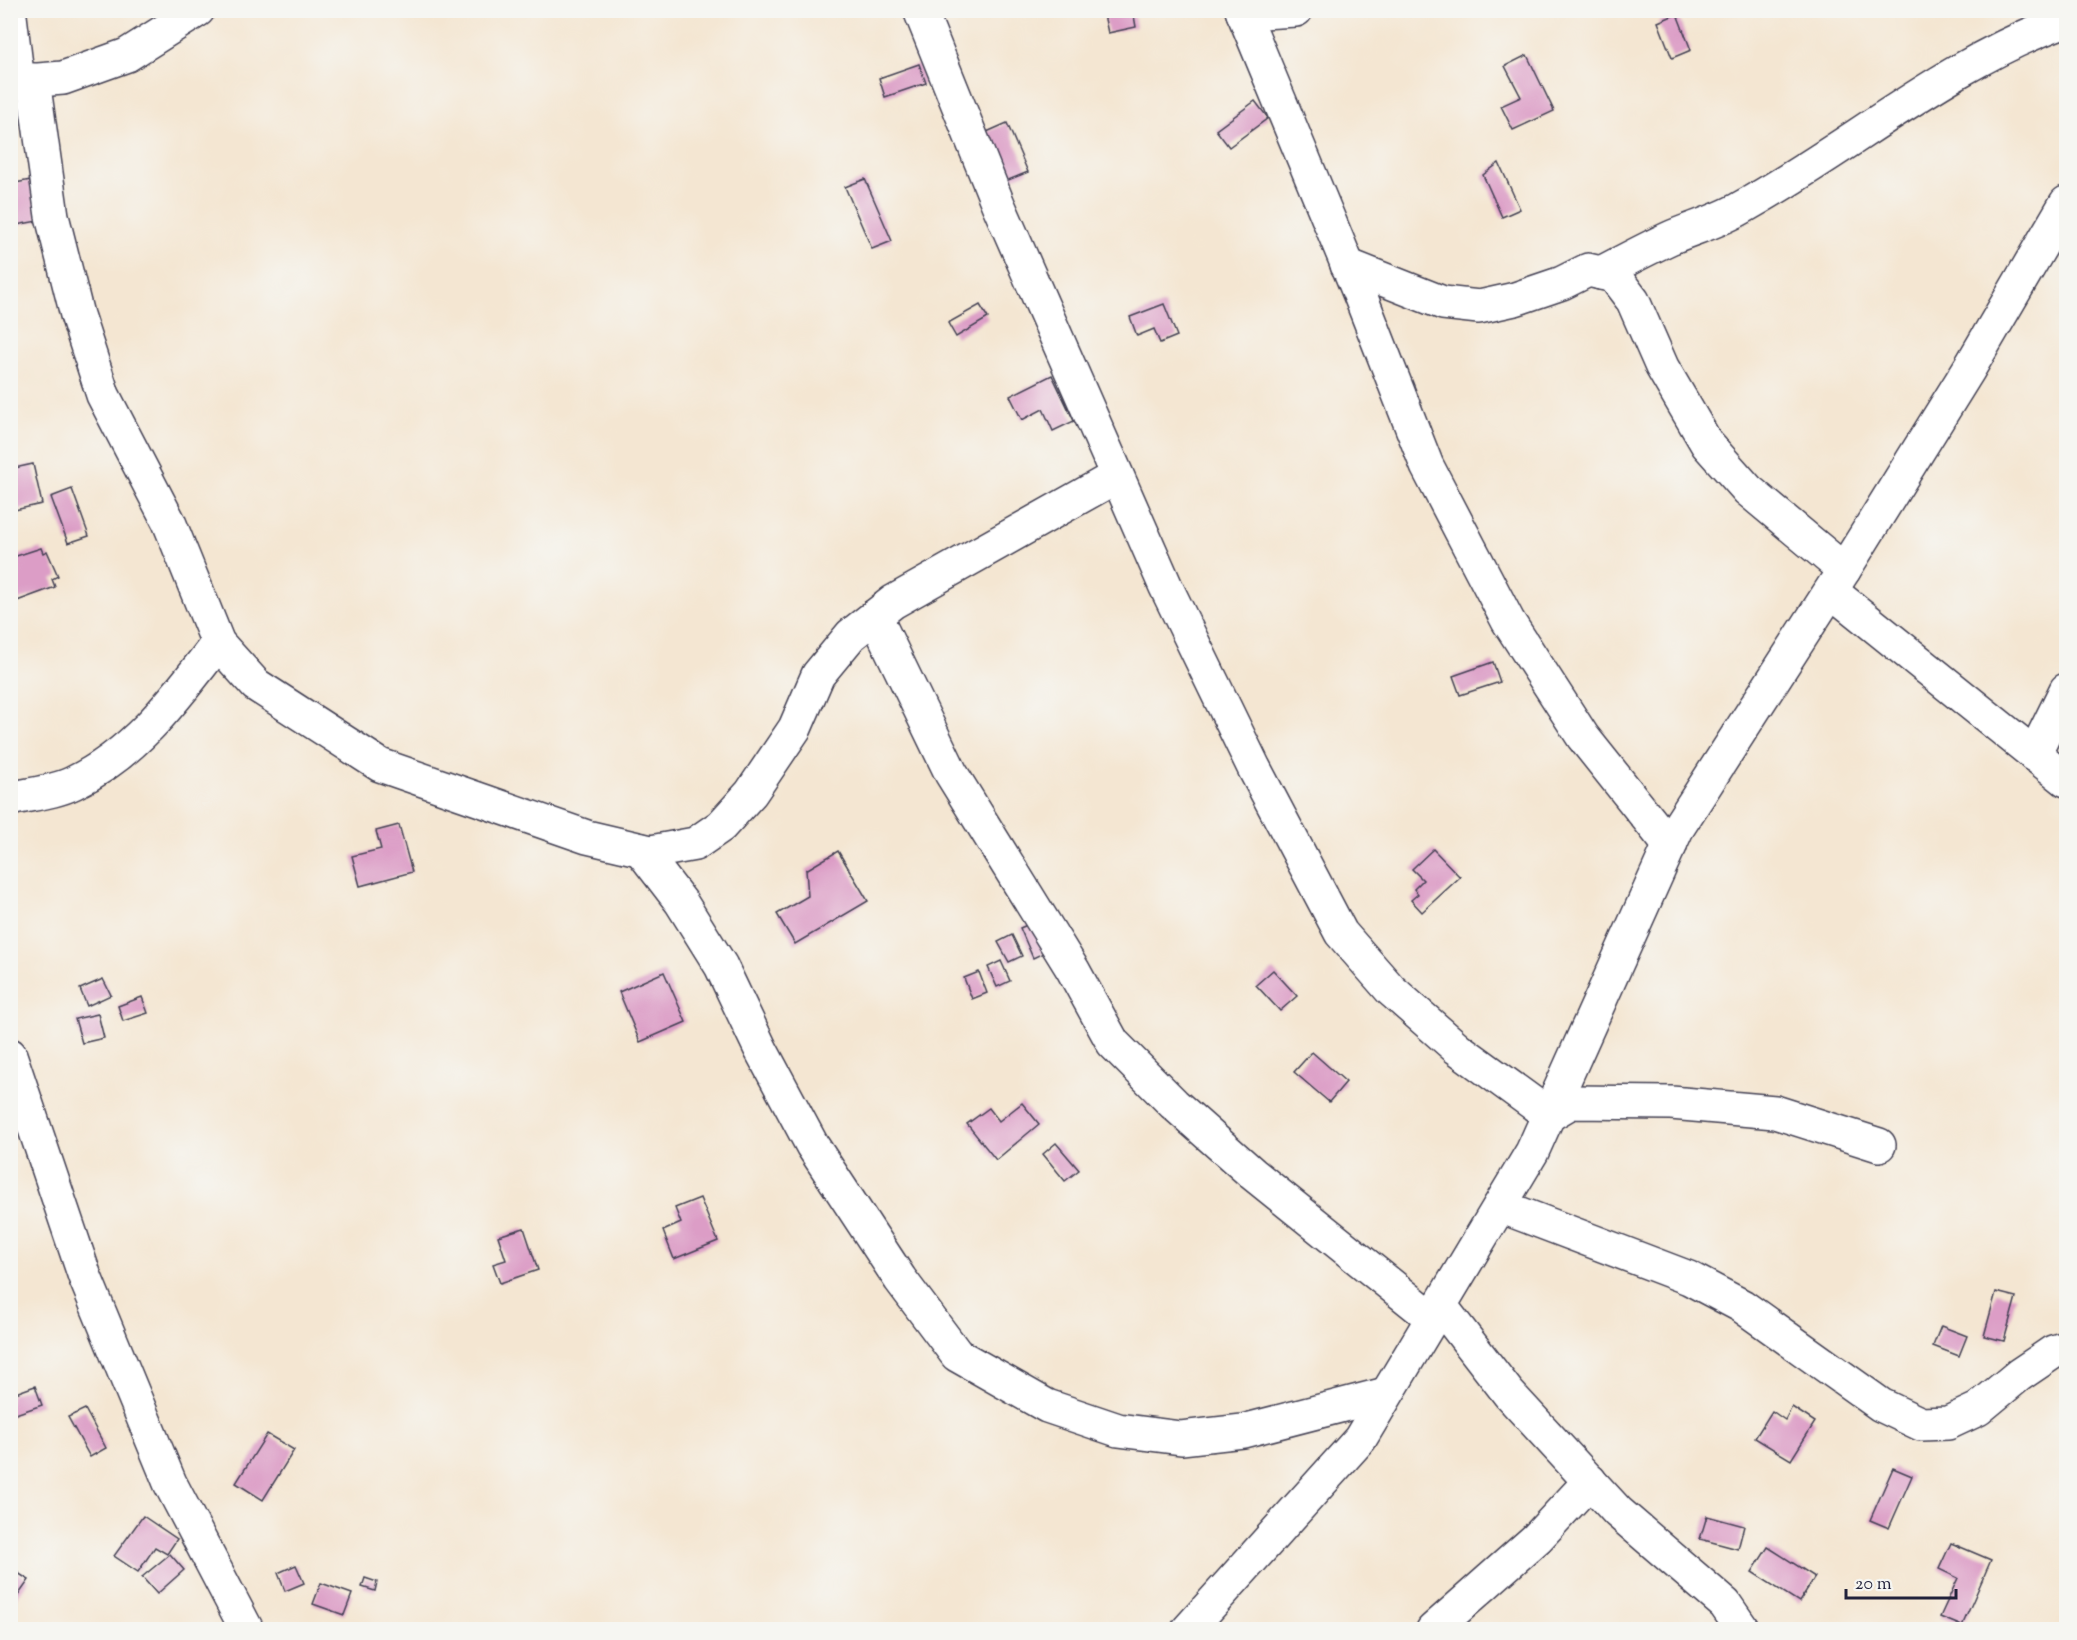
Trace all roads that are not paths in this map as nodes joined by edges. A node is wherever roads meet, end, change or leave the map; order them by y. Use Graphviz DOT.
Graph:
graph roads {
  1 [pos="198,10"];
  2 [pos="920,10"];
  3 [pos="1296,10"];
  4 [pos="1243,12"];
  5 [pos="10,16"];
  6 [pos="2067,20"];
  7 [pos="20,82"];
  8 [pos="2067,203"];
  9 [pos="1347,266"];
  10 [pos="1601,273"];
  11 [pos="1117,476"];
  12 [pos="1838,581"];
  13 [pos="875,616"];
  14 [pos="218,643"];
  15 [pos="2067,690"];
  16 [pos="2034,755"];
  17 [pos="2067,780"];
  18 [pos="10,799"];
  19 [pos="1670,846"];
  20 [pos="641,850"];
  21 [pos="10,1055"];
  22 [pos="1549,1115"];
  23 [pos="1879,1145"];
  24 [pos="1500,1206"];
  25 [pos="1436,1312"];
  26 [pos="2067,1348"];
  27 [pos="1386,1394"];
  28 [pos="1590,1481"];
  29 [pos="247,1629"];
  30 [pos="1188,1629"];
  31 [pos="1433,1629"];
  32 [pos="1743,1629"];
  1 -- 7 [label="street"];
  2 -- 11 [label="street"];
  3 -- 4 [label="street"];
  4 -- 9 [label="street"];
  5 -- 7 [label="street"];
  6 -- 10 [label="street"];
  7 -- 14 [label="street"];
  8 -- 12 [label="street"];
  9 -- 10 [label="street"];
  9 -- 19 [label="street"];
  10 -- 12 [label="street"];
  11 -- 13 [label="street"];
  11 -- 22 [label="street"];
  12 -- 16 [label="street"];
  12 -- 19 [label="street"];
  13 -- 20 [label="street"];
  13 -- 25 [label="street"];
  14 -- 18 [label="street"];
  14 -- 20 [label="street"];
  15 -- 16 [label="street"];
  16 -- 17 [label="street"];
  19 -- 22 [label="street"];
  20 -- 27 [label="street"];
  21 -- 29 [label="street"];
  22 -- 23 [label="street"];
  22 -- 24 [label="street"];
  24 -- 25 [label="street"];
  24 -- 26 [label="street"];
  25 -- 27 [label="street"];
  25 -- 28 [label="street"];
  27 -- 30 [label="street"];
  28 -- 31 [label="street"];
  28 -- 32 [label="street"];
}
